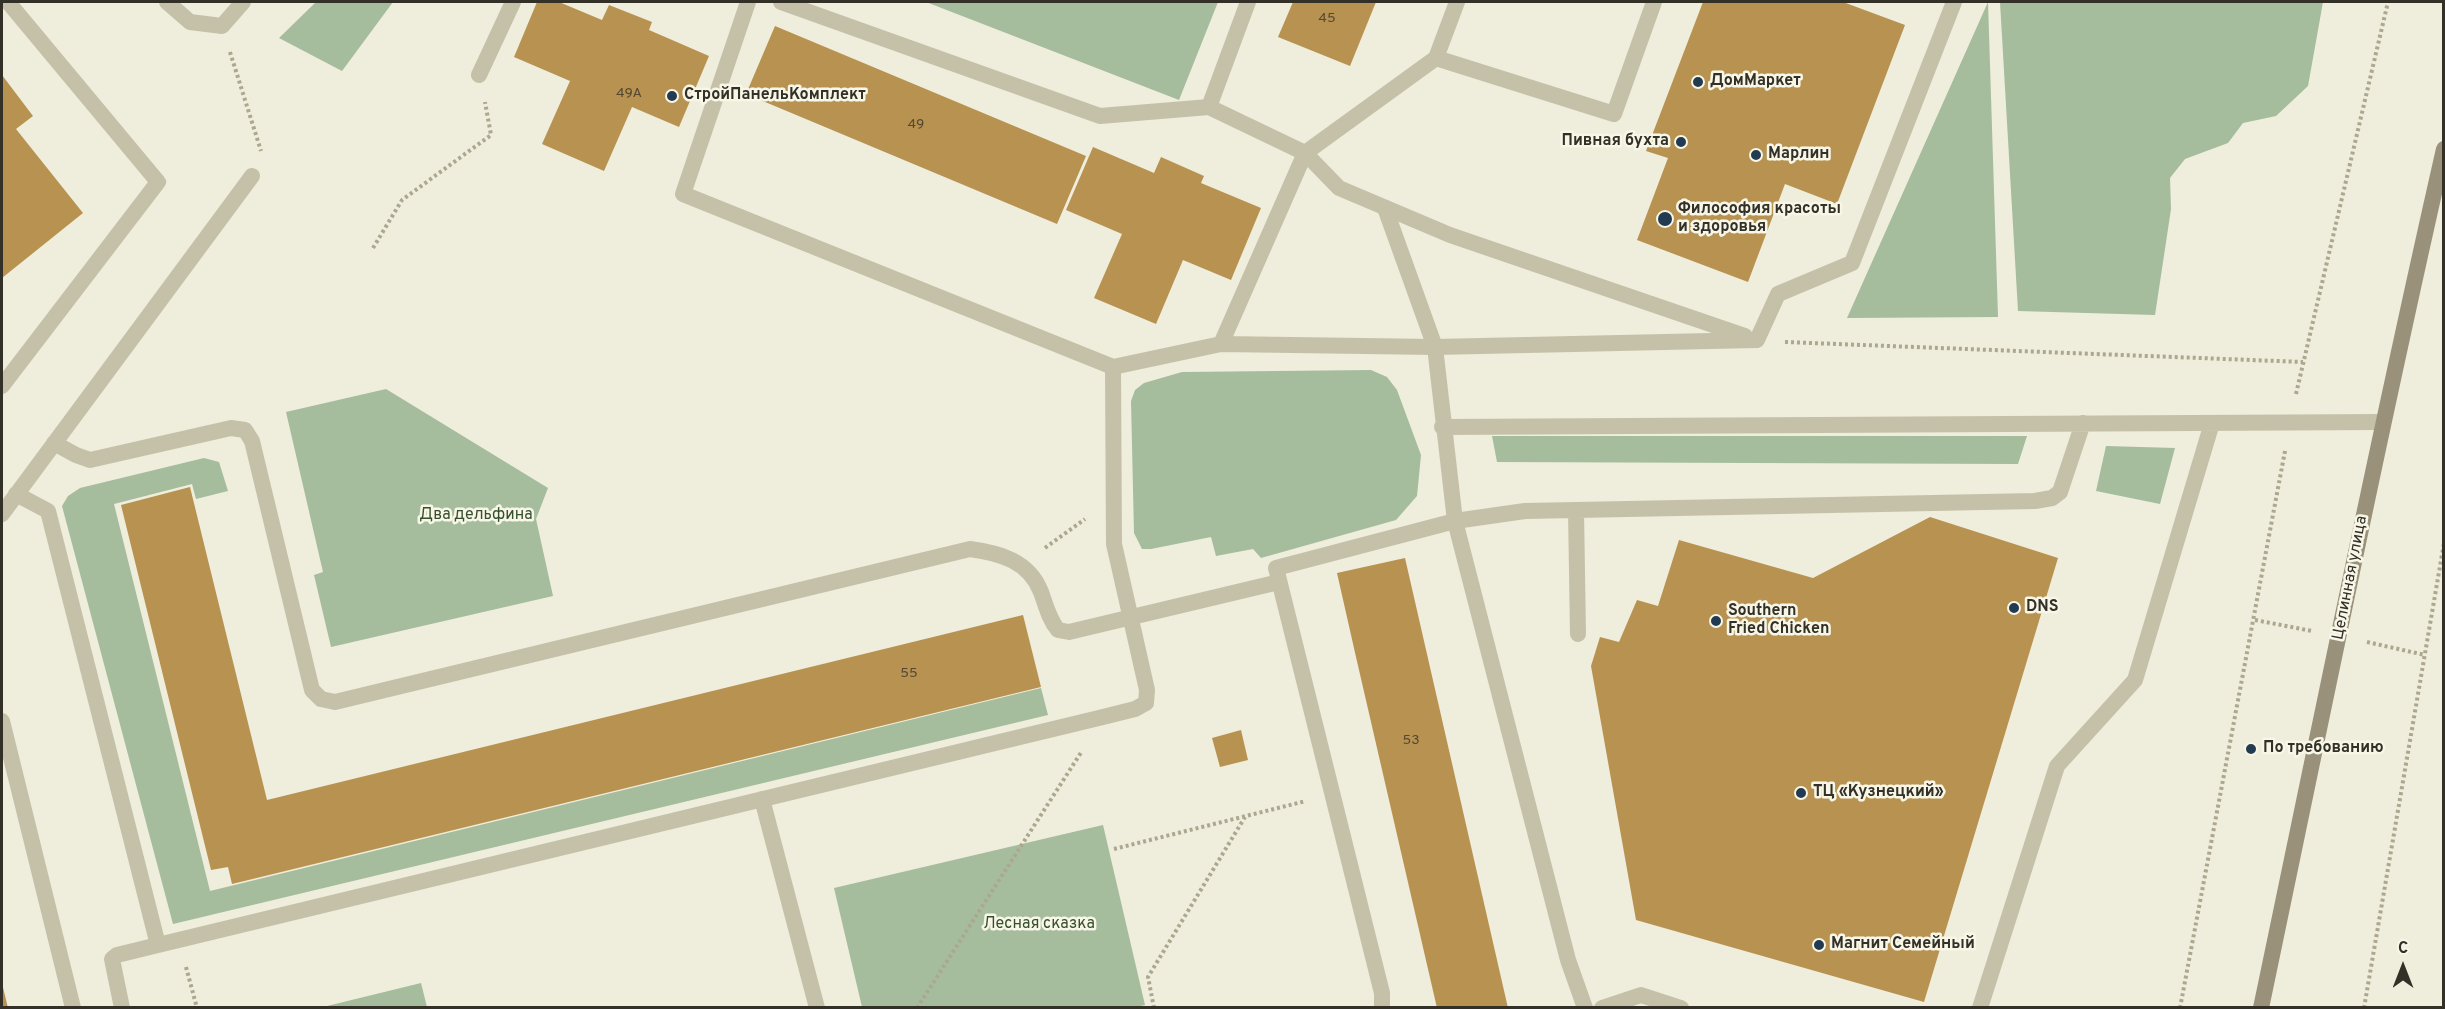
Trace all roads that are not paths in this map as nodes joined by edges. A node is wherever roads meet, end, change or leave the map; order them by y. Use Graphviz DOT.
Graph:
graph roads {
  1 [pos="8,2"];
  2 [pos="167,2"];
  3 [pos="243,2"];
  4 [pos="513,2"];
  5 [pos="748,2"];
  6 [pos="781,2"];
  7 [pos="1248,2"];
  8 [pos="1457,2"];
  9 [pos="1654,2"];
  10 [pos="1954,2"];
  11 [pos="1436,58"];
  12 [pos="479,75"];
  13 [pos="1209,107"];
  14 [pos="2444,149"];
  15 [pos="1305,153"];
  16 [pos="252,176"];
  17 [pos="1385,208"];
  18 [pos="1757,340"];
  19 [pos="1221,344"];
  20 [pos="1435,347"];
  21 [pos="1113,367"];
  22 [pos="2,386"];
  23 [pos="2382,422"];
  24 [pos="2083,423"];
  25 [pos="2212,423"];
  26 [pos="1442,427"];
  27 [pos="54,443"];
  28 [pos="16,494"];
  29 [pos="1576,510"];
  30 [pos="2,514"];
  31 [pos="1455,521"];
  32 [pos="1279,582"];
  33 [pos="1131,618"];
  34 [pos="1578,634"];
  35 [pos="2,721"];
  36 [pos="762,799"];
  37 [pos="158,945"];
  38 [pos="73,1008"];
  39 [pos="122,1008"];
  40 [pos="817,1008"];
  41 [pos="1382,1008"];
  42 [pos="1585,1008"];
  43 [pos="1602,1008"];
  44 [pos="1681,1008"];
  45 [pos="1980,1008"];
  46 [pos="2261,1008"];
  1 -- 22 [label="street"];
  2 -- 3 [label="street"];
  4 -- 12 [label="street"];
  5 -- 21 [label="street"];
  6 -- 13 [label="street"];
  7 -- 13 [label="street"];
  8 -- 11 [label="street"];
  9 -- 11 [label="street"];
  10 -- 18 [label="street"];
  11 -- 15 [label="street"];
  13 -- 15 [label="street"];
  14 -- 23 [label="main road, Целинная улица"];
  15 -- 17 [label="street"];
  15 -- 19 [label="street"];
  16 -- 27 [label="street"];
  17 -- 18 [label="street"];
  17 -- 20 [label="street"];
  18 -- 20 [label="street"];
  19 -- 20 [label="street"];
  19 -- 21 [label="street"];
  20 -- 26 [label="street"];
  21 -- 33 [label="street"];
  23 -- 25 [label="street"];
  23 -- 46 [label="main road, Целинная улица"];
  24 -- 25 [label="street"];
  24 -- 26 [label="street"];
  24 -- 29 [label="street"];
  25 -- 45 [label="street"];
  26 -- 31 [label="street"];
  27 -- 28 [label="street"];
  27 -- 33 [label="street"];
  28 -- 30 [label="street"];
  28 -- 37 [label="street"];
  29 -- 31 [label="street"];
  29 -- 34 [label="street"];
  31 -- 32 [label="street"];
  31 -- 42 [label="street"];
  32 -- 33 [label="street"];
  32 -- 41 [label="street"];
  33 -- 36 [label="street"];
  35 -- 38 [label="street"];
  36 -- 37 [label="street"];
  36 -- 40 [label="street"];
  37 -- 39 [label="street"];
  43 -- 44 [label="street"];
}
